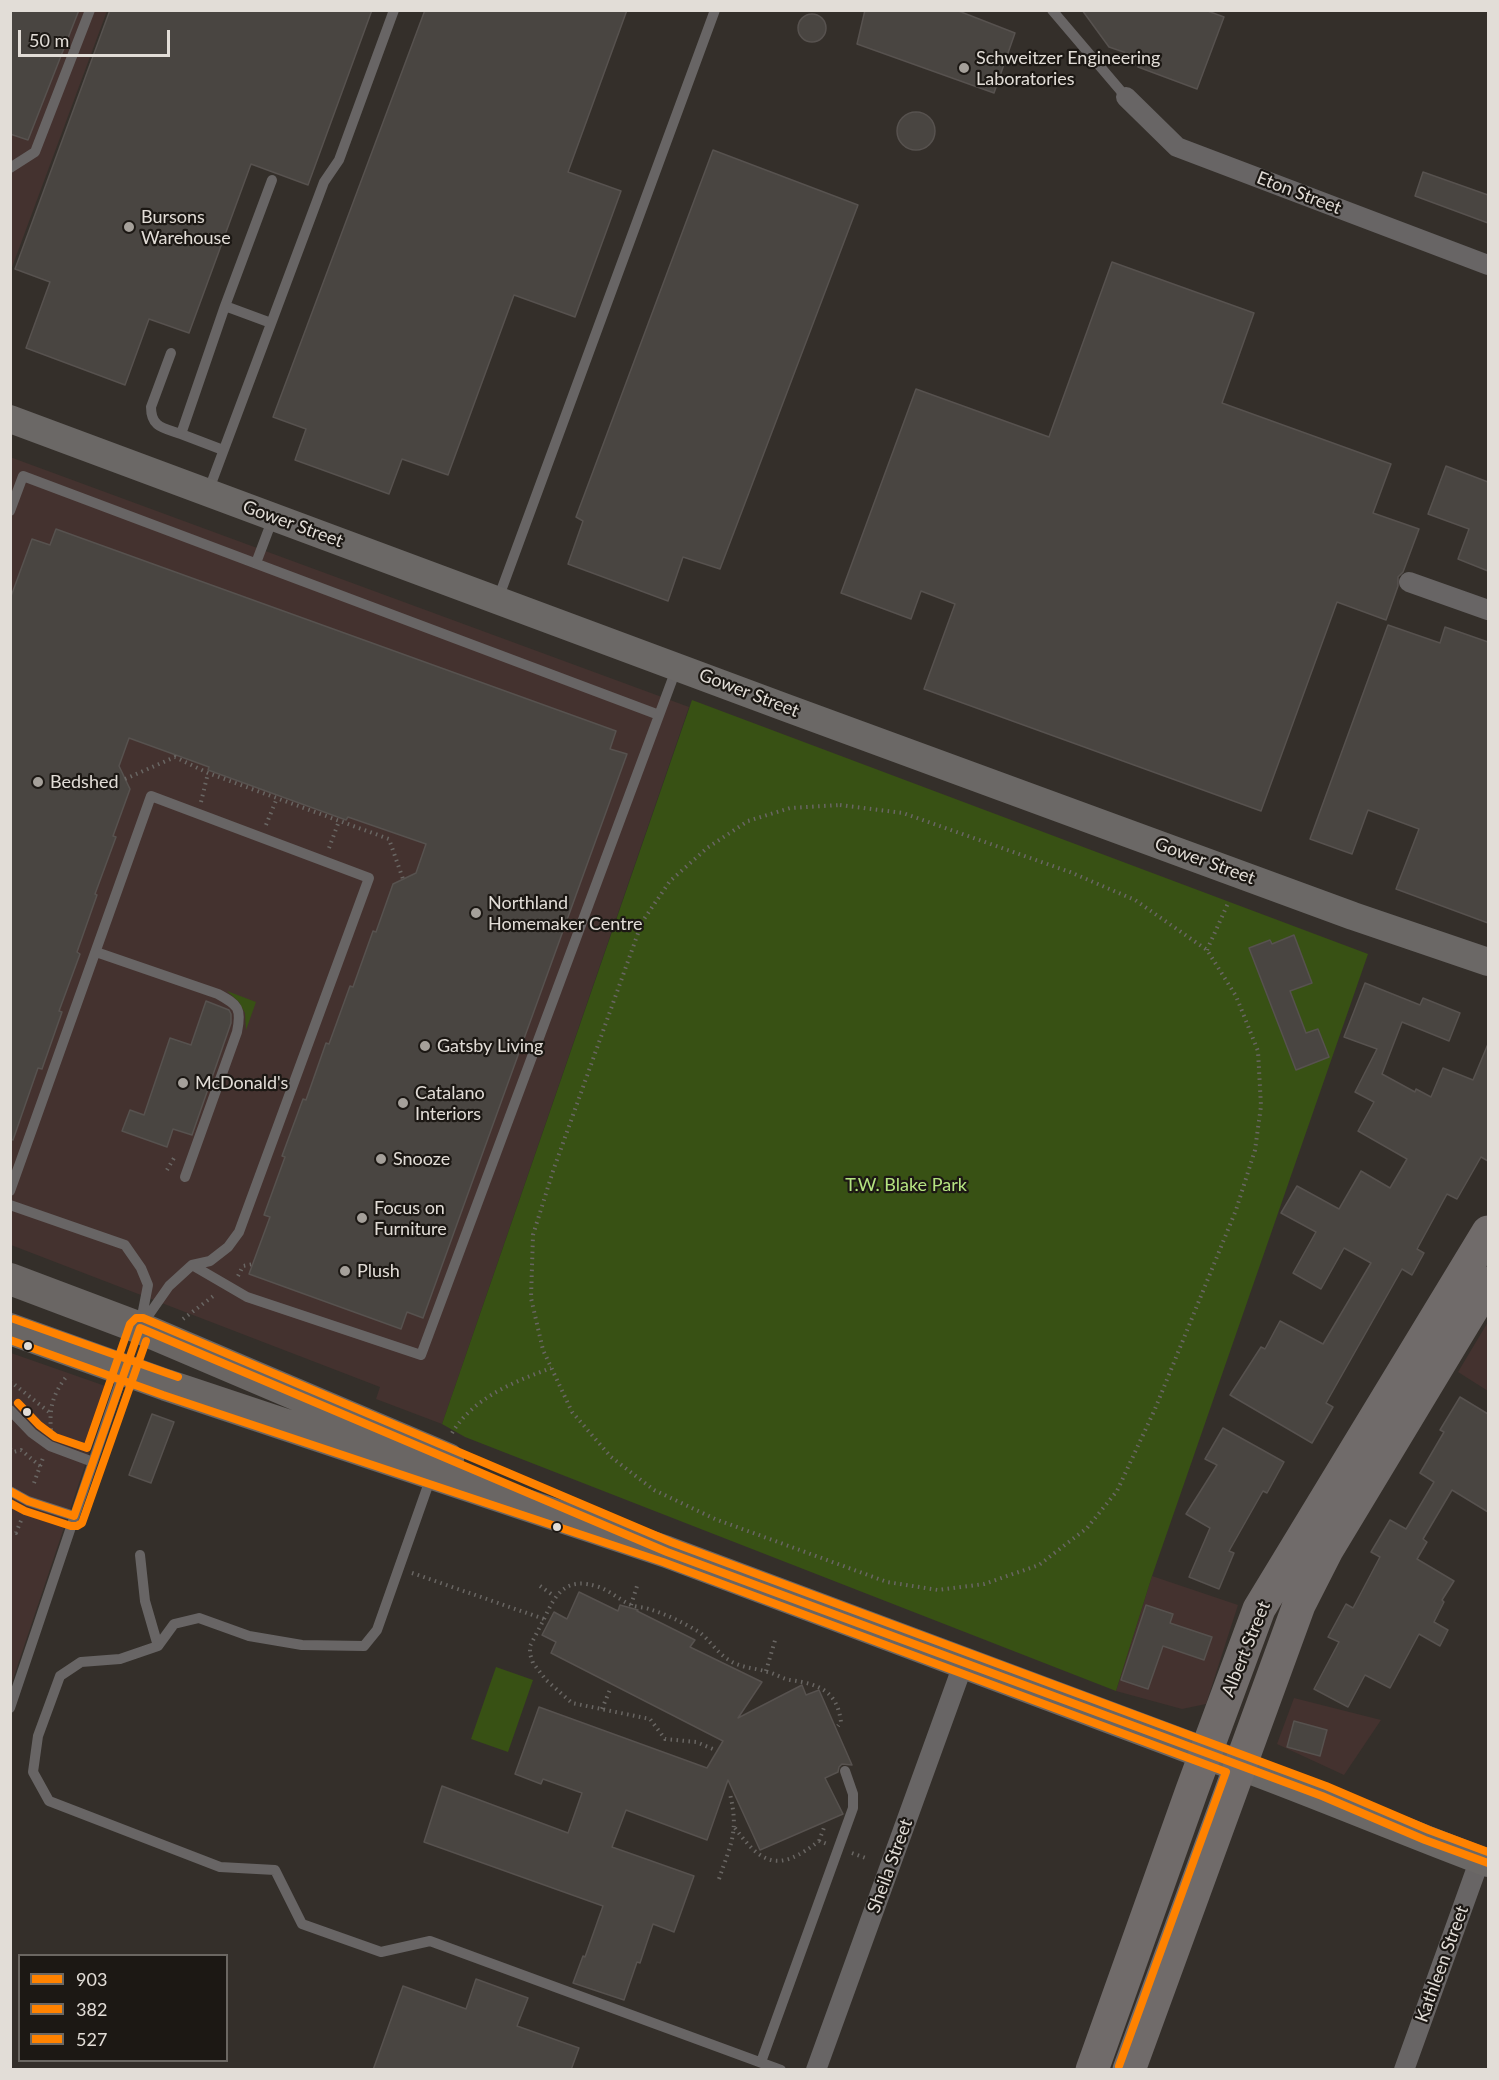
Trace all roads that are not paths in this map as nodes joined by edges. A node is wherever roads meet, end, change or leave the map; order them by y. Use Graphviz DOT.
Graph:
graph roads {
  1 [pos="90,10"];
  2 [pos="394,10"];
  3 [pos="715,10"];
  4 [pos="1052,10"];
  5 [pos="1126,97"];
  6 [pos="10,168"];
  7 [pos="272,180"];
  8 [pos="1488,265"];
  9 [pos="225,306"];
  10 [pos="271,323"];
  11 [pos="171,353"];
  12 [pos="10,420"];
  13 [pos="181,434"];
  14 [pos="223,450"];
  15 [pos="207,492"];
  16 [pos="10,511"];
  17 [pos="274,517"];
  18 [pos="256,563"];
  19 [pos="1409,582"];
  20 [pos="498,599"];
  21 [pos="1488,610"];
  22 [pos="677,667"];
  23 [pos="659,715"];
  24 [pos="96,952"];
  25 [pos="1488,962"];
  26 [pos="185,1177"];
  27 [pos="10,1191"];
  28 [pos="10,1205"];
  29 [pos="1488,1232"];
  30 [pos="192,1265"];
  31 [pos="10,1279"];
  32 [pos="1488,1283"];
  33 [pos="140,1328"];
  34 [pos="10,1329"];
  35 [pos="124,1370"];
  36 [pos="10,1410"];
  37 [pos="93,1462"];
  38 [pos="432,1473"];
  39 [pos="10,1491"];
  40 [pos="74,1516"];
  41 [pos="1315,1542"];
  42 [pos="666,1552"];
  43 [pos="140,1554"];
  44 [pos="158,1646"];
  45 [pos="964,1662"];
  46 [pos="11,1707"];
  47 [pos="1205,1754"];
  48 [pos="1239,1766"];
  49 [pos="845,1771"];
  50 [pos="1484,1861"];
  51 [pos="761,2062"];
  52 [pos="781,2070"];
  53 [pos="816,2070"];
  54 [pos="1092,2070"];
  55 [pos="1129,2070"];
  56 [pos="1404,2070"];
  1 -- 6 [label="lane"];
  2 -- 10 [label="lane"];
  3 -- 20 [label="lane"];
  4 -- 5 [label="lane"];
  5 -- 8 [label="street, Eton Street"];
  7 -- 9 [label="lane"];
  9 -- 10 [label="lane"];
  9 -- 13 [label="lane"];
  10 -- 14 [label="lane"];
  11 -- 13 [label="lane"];
  12 -- 15 [label="street, Gower Street"];
  13 -- 14 [label="lane"];
  14 -- 15 [label="lane"];
  15 -- 17 [label="street, Gower Street"];
  16 -- 18 [label="lane"];
  17 -- 18 [label="lane"];
  17 -- 20 [label="street, Gower Street"];
  18 -- 23 [label="lane"];
  19 -- 21 [label="street"];
  20 -- 22 [label="street, Gower Street"];
  22 -- 23 [label="lane"];
  22 -- 25 [label="street, Gower Street"];
  23 -- 30 [label="lane"];
  24 -- 26 [label="lane"];
  24 -- 27 [label="lane"];
  24 -- 30 [label="lane"];
  28 -- 33 [label="lane"];
  29 -- 41 [label="highway, Albert Street"];
  30 -- 33 [label="lane"];
  31 -- 33 [label="main road"];
  32 -- 41 [label="highway, Albert Street"];
  33 -- 35 [label="main road"];
  33 -- 42 [label="main road"];
  34 -- 35 [label="main road"];
  35 -- 37 [label="lane"];
  35 -- 38 [label="main road"];
  36 -- 37 [label="lane"];
  37 -- 40 [label="lane"];
  38 -- 42 [label="main road"];
  38 -- 44 [label="lane"];
  39 -- 40 [label="lane"];
  40 -- 46 [label="lane"];
  41 -- 47 [label="highway, Albert Street"];
  41 -- 48 [label="highway, Albert Street"];
  42 -- 45 [label="main road"];
  43 -- 44 [label="lane"];
  44 -- 51 [label="lane"];
  45 -- 47 [label="main road"];
  45 -- 53 [label="street, Sheila Street"];
  47 -- 48 [label="main road"];
  47 -- 54 [label="highway, Albert Street"];
  48 -- 50 [label="street"];
  48 -- 55 [label="highway, Albert Street"];
  49 -- 51 [label="lane"];
  50 -- 56 [label="street, Kathleen Street"];
  51 -- 52 [label="lane"];
}
